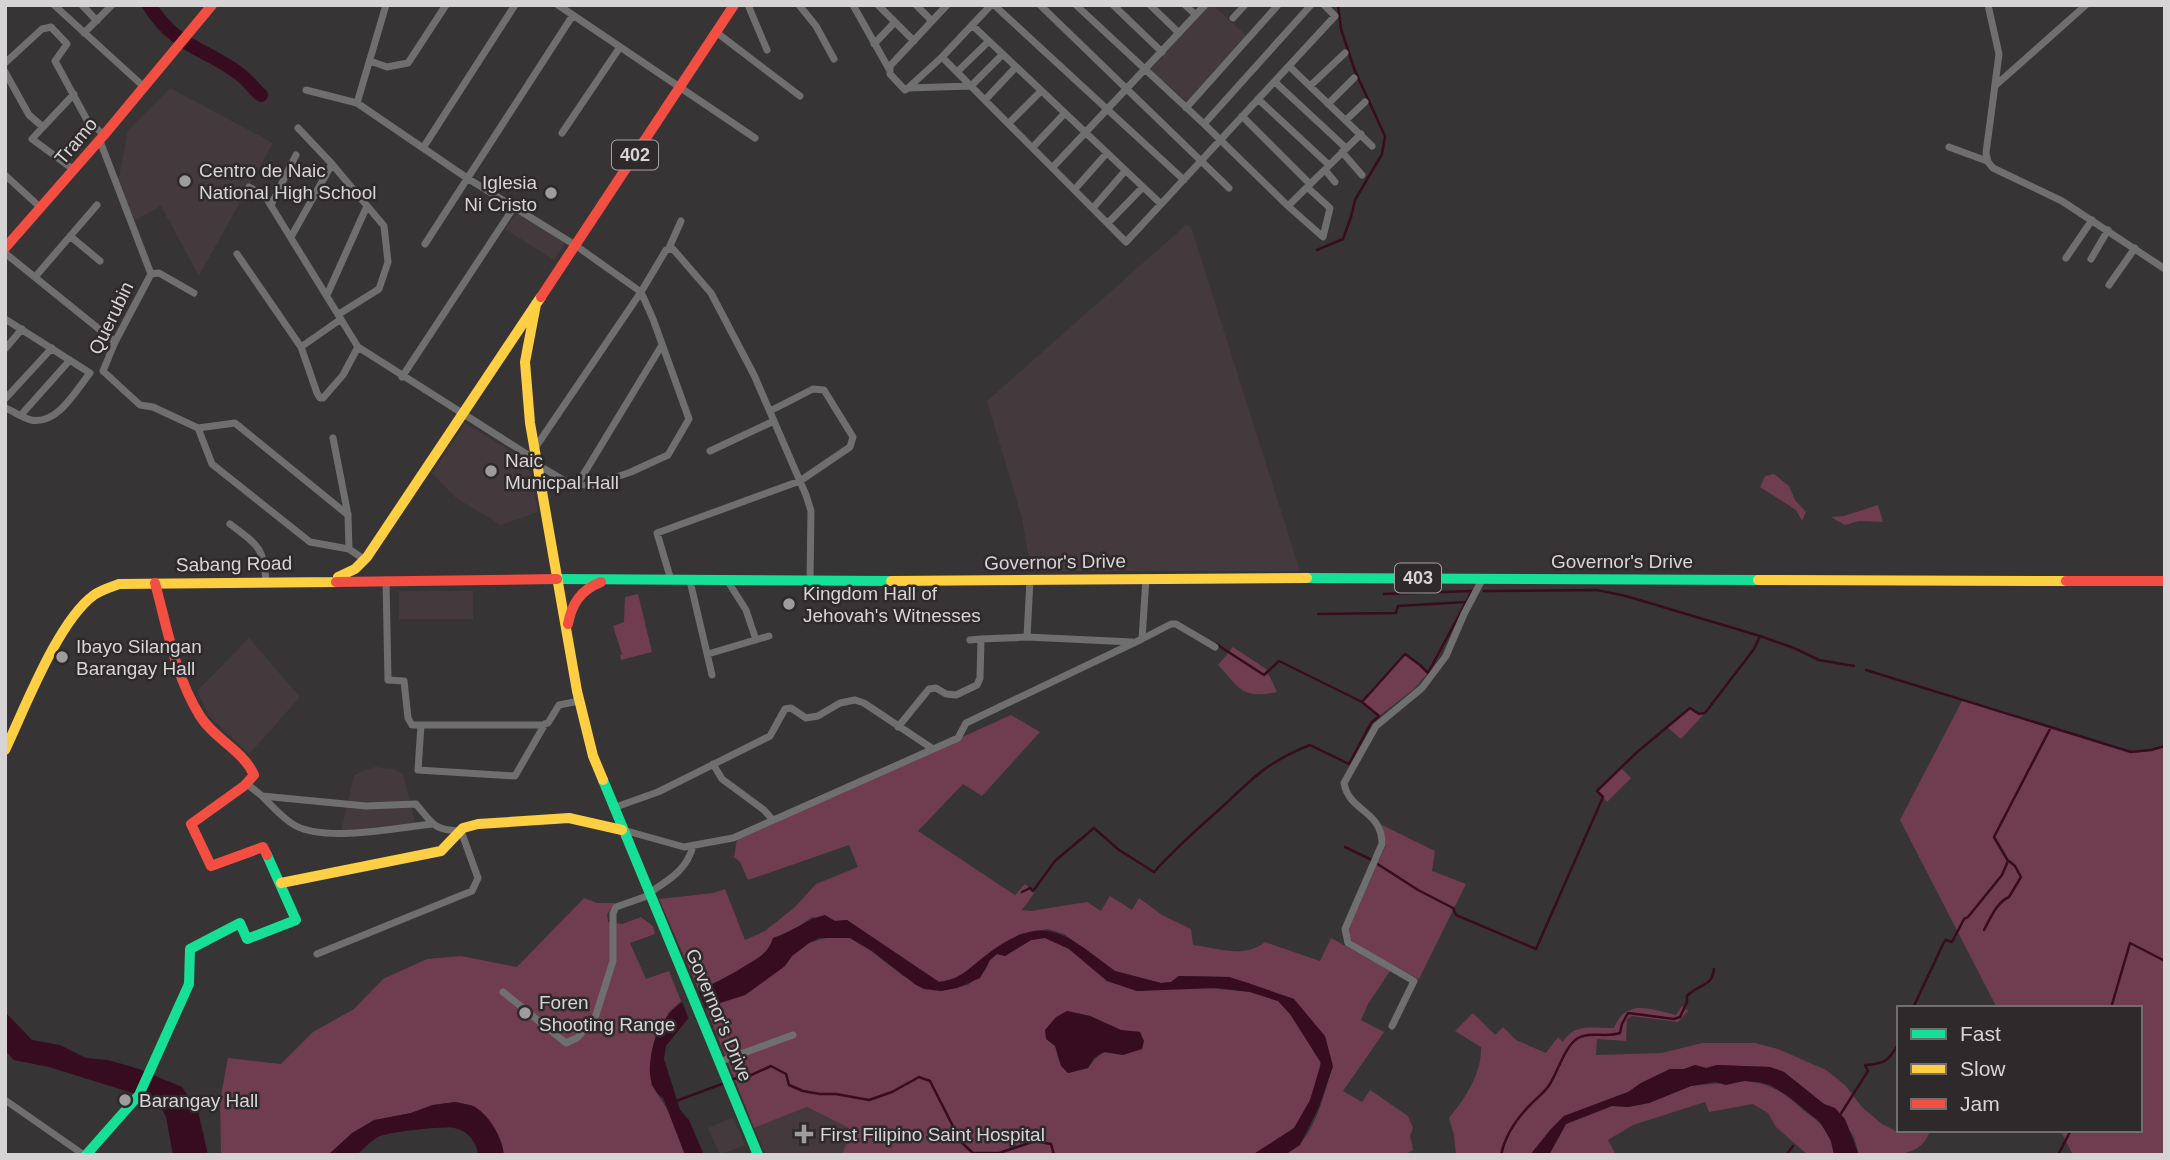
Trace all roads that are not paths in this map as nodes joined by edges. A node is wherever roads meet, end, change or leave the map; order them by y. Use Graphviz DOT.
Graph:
graph roads {
  1 [pos="54,5"];
  2 [pos="82,5"];
  3 [pos="112,5"];
  4 [pos="212,5"];
  5 [pos="386,5"];
  6 [pos="446,5"];
  7 [pos="515,5"];
  8 [pos="558,5"];
  9 [pos="734,5"];
  10 [pos="748,5"];
  11 [pos="799,5"];
  12 [pos="853,5"];
  13 [pos="878,5"];
  14 [pos="916,5"];
  15 [pos="947,5"];
  16 [pos="993,5"];
  17 [pos="1040,5"];
  18 [pos="1076,5"];
  19 [pos="1113,5"];
  20 [pos="1150,5"];
  21 [pos="1185,5"];
  22 [pos="1205,5"];
  23 [pos="1245,5"];
  24 [pos="1278,5"];
  25 [pos="1311,5"];
  26 [pos="1324,5"];
  27 [pos="1988,5"];
  28 [pos="2085,5"];
  29 [pos="573,15"];
  30 [pos="1196,15"];
  31 [pos="1233,18"];
  32 [pos="97,21"];
  33 [pos="932,21"];
  34 [pos="895,22"];
  35 [pos="972,25"];
  36 [pos="716,32"];
  37 [pos="85,33"];
  38 [pos="1179,33"];
  39 [pos="914,41"];
  40 [pos="989,41"];
  41 [pos="874,44"];
  42 [pos="620,47"];
  43 [pos="767,50"];
  44 [pos="1163,51"];
  45 [pos="1345,53"];
  46 [pos="1002,55"];
  47 [pos="942,57"];
  48 [pos="834,59"];
  49 [pos="370,61"];
  50 [pos="5,64"];
  51 [pos="1289,66"];
  52 [pos="1016,67"];
  53 [pos="889,69"];
  54 [pos="1145,70"];
  55 [pos="5,72"];
  56 [pos="957,72"];
  57 [pos="1354,78"];
  58 [pos="1275,82"];
  59 [pos="143,86"];
  60 [pos="971,86"];
  61 [pos="1310,86"];
  62 [pos="1995,86"];
  63 [pos="681,87"];
  64 [pos="908,88"];
  65 [pos="306,90"];
  66 [pos="1126,90"];
  67 [pos="1041,91"];
  68 [pos="74,94"];
  69 [pos="800,96"];
  70 [pos="1258,99"];
  71 [pos="985,100"];
  72 [pos="1364,102"];
  73 [pos="357,103"];
  74 [pos="1328,104"];
  75 [pos="1186,108"];
  76 [pos="1108,110"];
  77 [pos="1064,114"];
  78 [pos="1242,117"];
  79 [pos="1346,120"];
  80 [pos="1009,123"];
  81 [pos="1204,124"];
  82 [pos="43,127"];
  83 [pos="298,128"];
  84 [pos="562,133"];
  85 [pos="1085,134"];
  86 [pos="1361,134"];
  87 [pos="102,138"];
  88 [pos="755,138"];
  89 [pos="1220,140"];
  90 [pos="1372,146"];
  91 [pos="1033,147"];
  92 [pos="1949,147"];
  93 [pos="423,148"];
  94 [pos="1344,150"];
  95 [pos="1106,154"];
  96 [pos="296,155"];
  97 [pos="1202,161"];
  98 [pos="1987,161"];
  99 [pos="332,164"];
  100 [pos="1053,167"];
  101 [pos="1327,167"];
  102 [pos="74,170"];
  103 [pos="1125,171"];
  104 [pos="1362,175"];
  105 [pos="5,176"];
  106 [pos="467,178"];
  107 [pos="1184,180"];
  108 [pos="1335,182"];
  109 [pos="1309,185"];
  110 [pos="249,187"];
  111 [pos="1143,187"];
  112 [pos="1228,188"];
  113 [pos="1074,189"];
  114 [pos="1161,204"];
  115 [pos="97,205"];
  116 [pos="271,205"];
  117 [pos="367,206"];
  118 [pos="1288,206"];
  119 [pos="514,207"];
  120 [pos="41,208"];
  121 [pos="1093,208"];
  122 [pos="2092,219"];
  123 [pos="681,221"];
  124 [pos="1108,223"];
  125 [pos="2108,230"];
  126 [pos="70,236"];
  127 [pos="290,237"];
  128 [pos="425,244"];
  129 [pos="575,245"];
  130 [pos="670,248"];
  131 [pos="2134,248"];
  132 [pos="5,251"];
  133 [pos="237,254"];
  134 [pos="2066,257"];
  135 [pos="2091,259"];
  136 [pos="100,261"];
  137 [pos="2165,269"];
  138 [pos="151,274"];
  139 [pos="35,277"];
  140 [pos="2109,285"];
  141 [pos="641,292"];
  142 [pos="194,293"];
  143 [pos="327,295"];
  144 [pos="536,304"];
  145 [pos="340,317"];
  146 [pos="5,319"];
  147 [pos="22,329"];
  148 [pos="116,342"];
  149 [pos="662,345"];
  150 [pos="301,347"];
  151 [pos="52,348"];
  152 [pos="358,348"];
  153 [pos="5,349"];
  154 [pos="70,360"];
  155 [pos="103,371"];
  156 [pos="90,373"];
  157 [pos="402,377"];
  158 [pos="5,399"];
  159 [pos="5,408"];
  160 [pos="770,411"];
  161 [pos="462,414"];
  162 [pos="21,415"];
  163 [pos="774,421"];
  164 [pos="198,428"];
  165 [pos="333,438"];
  166 [pos="535,448"];
  167 [pos="710,451"];
  168 [pos="538,463"];
  169 [pos="800,481"];
  170 [pos="577,485"];
  171 [pos="348,514"];
  172 [pos="230,524"];
  173 [pos="349,550"];
  174 [pos="365,560"];
  175 [pos="1146,578"];
  176 [pos="557,579"];
  177 [pos="1483,579"];
  178 [pos="386,580"];
  179 [pos="606,580"];
  180 [pos="671,580"];
  181 [pos="690,580"];
  182 [pos="726,580"];
  183 [pos="1030,580"];
  184 [pos="325,581"];
  185 [pos="810,581"];
  186 [pos="2165,581"];
  187 [pos="266,582"];
  188 [pos="155,583"];
  189 [pos="567,634"];
  190 [pos="769,636"];
  191 [pos="1027,637"];
  192 [pos="981,639"];
  193 [pos="756,640"];
  194 [pos="970,640"];
  195 [pos="1138,640"];
  196 [pos="1215,647"];
  197 [pos="708,654"];
  198 [pos="712,675"];
  199 [pos="579,701"];
  200 [pos="545,724"];
  201 [pos="421,725"];
  202 [pos="898,727"];
  203 [pos="933,749"];
  204 [pos="5,750"];
  205 [pos="713,764"];
  206 [pos="247,784"];
  207 [pos="262,796"];
  208 [pos="613,808"];
  209 [pos="772,819"];
  210 [pos="432,824"];
  211 [pos="622,830"];
  212 [pos="461,831"];
  213 [pos="692,846"];
  214 [pos="281,883"];
  215 [pos="650,894"];
  216 [pos="317,954"];
  217 [pos="503,992"];
  218 [pos="1392,1026"];
  219 [pos="793,1035"];
  220 [pos="719,1062"];
  221 [pos="5,1100"];
  222 [pos="85,1155"];
  223 [pos="758,1155"];
  1 -- 37 [label="street"];
  2 -- 32 [label="street"];
  3 -- 32 [label="street"];
  4 -- 59 [label="main road, Tramo"];
  5 -- 49 [label="street"];
  6 -- 49 [label="street"];
  7 -- 93 [label="street"];
  8 -- 29 [label="street"];
  9 -- 36 [label="main road, 402"];
  10 -- 43 [label="street"];
  11 -- 48 [label="street"];
  12 -- 41 [label="street"];
  13 -- 34 [label="street"];
  14 -- 33 [label="street"];
  15 -- 33 [label="street"];
  16 -- 35 [label="street"];
  16 -- 76 [label="street"];
  17 -- 66 [label="street"];
  18 -- 54 [label="street"];
  19 -- 44 [label="street"];
  20 -- 38 [label="street"];
  21 -- 30 [label="street"];
  22 -- 30 [label="street"];
  23 -- 31 [label="street"];
  24 -- 75 [label="street"];
  25 -- 81 [label="street"];
  26 -- 51 [label="street"];
  27 -- 62 [label="street"];
  28 -- 62 [label="street"];
  29 -- 42 [label="street"];
  29 -- 106 [label="street"];
  30 -- 38 [label="street"];
  32 -- 37 [label="street"];
  33 -- 39 [label="street"];
  34 -- 39 [label="street"];
  34 -- 41 [label="street"];
  35 -- 40 [label="street"];
  35 -- 47 [label="street"];
  36 -- 63 [label="main road, 402"];
  36 -- 69 [label="street"];
  37 -- 59 [label="street"];
  38 -- 44 [label="street"];
  39 -- 53 [label="street"];
  40 -- 46 [label="street"];
  40 -- 56 [label="street"];
  41 -- 53 [label="street"];
  42 -- 63 [label="street"];
  42 -- 84 [label="street"];
  44 -- 54 [label="street"];
  45 -- 61 [label="street"];
  46 -- 52 [label="street"];
  46 -- 60 [label="street"];
  47 -- 56 [label="street"];
  47 -- 64 [label="street"];
  49 -- 73 [label="street"];
  50 -- 68 [label="street, Querubin"];
  51 -- 58 [label="street"];
  51 -- 61 [label="street"];
  52 -- 67 [label="street"];
  52 -- 71 [label="street"];
  53 -- 64 [label="street"];
  54 -- 66 [label="street"];
  54 -- 75 [label="street"];
  55 -- 82 [label="street"];
  56 -- 60 [label="street"];
  57 -- 74 [label="street"];
  58 -- 70 [label="street"];
  58 -- 94 [label="street"];
  59 -- 87 [label="main road, Tramo"];
  60 -- 64 [label="street"];
  60 -- 71 [label="street"];
  61 -- 74 [label="street"];
  62 -- 98 [label="street"];
  63 -- 88 [label="street"];
  63 -- 129 [label="main road, 402"];
  65 -- 73 [label="street"];
  66 -- 76 [label="street"];
  66 -- 97 [label="street"];
  67 -- 77 [label="street"];
  67 -- 80 [label="street"];
  68 -- 82 [label="street"];
  68 -- 87 [label="street, Querubin"];
  70 -- 78 [label="street"];
  70 -- 101 [label="street"];
  71 -- 80 [label="street"];
  72 -- 79 [label="street"];
  73 -- 93 [label="street"];
  74 -- 79 [label="street"];
  75 -- 81 [label="street"];
  76 -- 85 [label="street"];
  76 -- 107 [label="street"];
  77 -- 85 [label="street"];
  77 -- 91 [label="street"];
  78 -- 89 [label="street"];
  78 -- 109 [label="street"];
  79 -- 86 [label="street"];
  80 -- 91 [label="street"];
  81 -- 89 [label="street"];
  82 -- 102 [label="street"];
  83 -- 99 [label="street"];
  85 -- 95 [label="street"];
  85 -- 100 [label="street"];
  86 -- 90 [label="street"];
  86 -- 94 [label="street"];
  87 -- 102 [label="main road, Tramo"];
  87 -- 138 [label="street, Querubin"];
  89 -- 97 [label="street"];
  89 -- 118 [label="street"];
  91 -- 100 [label="street"];
  92 -- 98 [label="street"];
  93 -- 106 [label="street"];
  94 -- 101 [label="street"];
  94 -- 104 [label="street"];
  95 -- 103 [label="street"];
  95 -- 113 [label="street"];
  96 -- 116 [label="street"];
  97 -- 107 [label="street"];
  97 -- 112 [label="street"];
  98 -- 122 [label="street"];
  99 -- 117 [label="street"];
  99 -- 127 [label="street"];
  100 -- 113 [label="street"];
  101 -- 108 [label="street"];
  101 -- 109 [label="street"];
  102 -- 120 [label="main road, Tramo"];
  103 -- 111 [label="street"];
  103 -- 121 [label="street"];
  105 -- 120 [label="street"];
  106 -- 119 [label="street"];
  106 -- 128 [label="street"];
  107 -- 114 [label="street"];
  109 -- 118 [label="street"];
  109 -- 118 [label="street"];
  110 -- 116 [label="street"];
  111 -- 114 [label="street"];
  111 -- 124 [label="street"];
  113 -- 121 [label="street"];
  114 -- 124 [label="street"];
  115 -- 126 [label="street"];
  116 -- 127 [label="street"];
  117 -- 143 [label="street"];
  117 -- 145 [label="street"];
  119 -- 129 [label="street"];
  119 -- 157 [label="street"];
  120 -- 132 [label="main road, Tramo"];
  121 -- 124 [label="street"];
  122 -- 125 [label="street"];
  122 -- 134 [label="street"];
  123 -- 130 [label="street"];
  125 -- 131 [label="street"];
  125 -- 135 [label="street"];
  126 -- 136 [label="street"];
  126 -- 139 [label="street"];
  127 -- 143 [label="street"];
  129 -- 141 [label="street"];
  129 -- 144 [label="main road, 402"];
  130 -- 141 [label="street"];
  130 -- 160 [label="street"];
  131 -- 137 [label="street"];
  131 -- 140 [label="street"];
  132 -- 139 [label="street"];
  133 -- 150 [label="street"];
  138 -- 142 [label="street"];
  138 -- 148 [label="street, Querubin"];
  139 -- 148 [label="street"];
  141 -- 149 [label="street"];
  141 -- 166 [label="street"];
  143 -- 145 [label="street"];
  144 -- 161 [label="main road, 402"];
  144 -- 166 [label="main road"];
  145 -- 150 [label="street"];
  145 -- 152 [label="street"];
  146 -- 147 [label="street"];
  147 -- 151 [label="street"];
  147 -- 153 [label="street"];
  148 -- 155 [label="street, Querubin"];
  149 -- 170 [label="street"];
  149 -- 170 [label="street"];
  150 -- 152 [label="street"];
  151 -- 154 [label="street"];
  151 -- 158 [label="street"];
  152 -- 157 [label="street"];
  154 -- 156 [label="street"];
  154 -- 162 [label="street"];
  155 -- 156 [label="street"];
  155 -- 164 [label="street, Querubin"];
  156 -- 162 [label="street"];
  157 -- 161 [label="street"];
  159 -- 162 [label="street"];
  160 -- 163 [label="street"];
  160 -- 169 [label="street"];
  161 -- 168 [label="street"];
  161 -- 174 [label="main road, 402"];
  163 -- 167 [label="street"];
  163 -- 169 [label="street"];
  164 -- 171 [label="street"];
  164 -- 173 [label="street"];
  165 -- 171 [label="street"];
  166 -- 168 [label="main road"];
  168 -- 170 [label="street"];
  168 -- 176 [label="main road"];
  169 -- 180 [label="street"];
  169 -- 185 [label="street"];
  171 -- 173 [label="street"];
  172 -- 187 [label="street"];
  173 -- 174 [label="street"];
  174 -- 184 [label="main road, 402"];
  175 -- 177 [label="main road, Governor's Drive / 403"];
  175 -- 183 [label="main road, Governor's Drive / 403"];
  175 -- 195 [label="street"];
  176 -- 178 [label="main road, Sabang Road / 403"];
  176 -- 179 [label="main road, Governor's Drive / 403"];
  176 -- 189 [label="main road, Governor's Drive"];
  177 -- 186 [label="main road, Governor's Drive / 403"];
  177 -- 218 [label="street"];
  178 -- 184 [label="main road, Sabang Road / 403"];
  178 -- 201 [label="street"];
  179 -- 180 [label="main road, Governor's Drive / 403"];
  179 -- 189 [label="main road"];
  180 -- 181 [label="main road, Governor's Drive / 403"];
  181 -- 182 [label="main road, Governor's Drive / 403"];
  181 -- 197 [label="street"];
  182 -- 185 [label="main road, Governor's Drive / 403"];
  182 -- 193 [label="street"];
  183 -- 185 [label="main road, Governor's Drive / 403"];
  183 -- 191 [label="street"];
  184 -- 187 [label="main road, Sabang Road / 402"];
  187 -- 188 [label="main road, Sabang Road / 402"];
  188 -- 204 [label="main road, Sabang Road / 402"];
  188 -- 206 [label="main road"];
  189 -- 199 [label="main road, Governor's Drive"];
  190 -- 193 [label="street"];
  191 -- 192 [label="street"];
  191 -- 195 [label="street"];
  192 -- 194 [label="street"];
  192 -- 202 [label="street"];
  193 -- 197 [label="street"];
  195 -- 196 [label="street"];
  195 -- 203 [label="street"];
  197 -- 198 [label="street"];
  199 -- 200 [label="street"];
  199 -- 208 [label="main road, Governor's Drive"];
  200 -- 201 [label="street"];
  200 -- 201 [label="street"];
  202 -- 203 [label="street"];
  202 -- 205 [label="street"];
  203 -- 209 [label="street"];
  205 -- 208 [label="street"];
  205 -- 209 [label="street"];
  206 -- 207 [label="street"];
  206 -- 214 [label="main road"];
  207 -- 210 [label="street"];
  207 -- 210 [label="street"];
  208 -- 211 [label="main road, Governor's Drive"];
  209 -- 213 [label="street"];
  210 -- 212 [label="street"];
  211 -- 212 [label="main road"];
  211 -- 213 [label="street"];
  211 -- 215 [label="main road, Governor's Drive"];
  212 -- 214 [label="main road"];
  212 -- 216 [label="street"];
  213 -- 215 [label="street"];
  214 -- 222 [label="main road"];
  215 -- 217 [label="street"];
  215 -- 220 [label="main road, Governor's Drive"];
  219 -- 220 [label="street"];
  220 -- 223 [label="main road, Governor's Drive"];
  221 -- 222 [label="street"];
}
